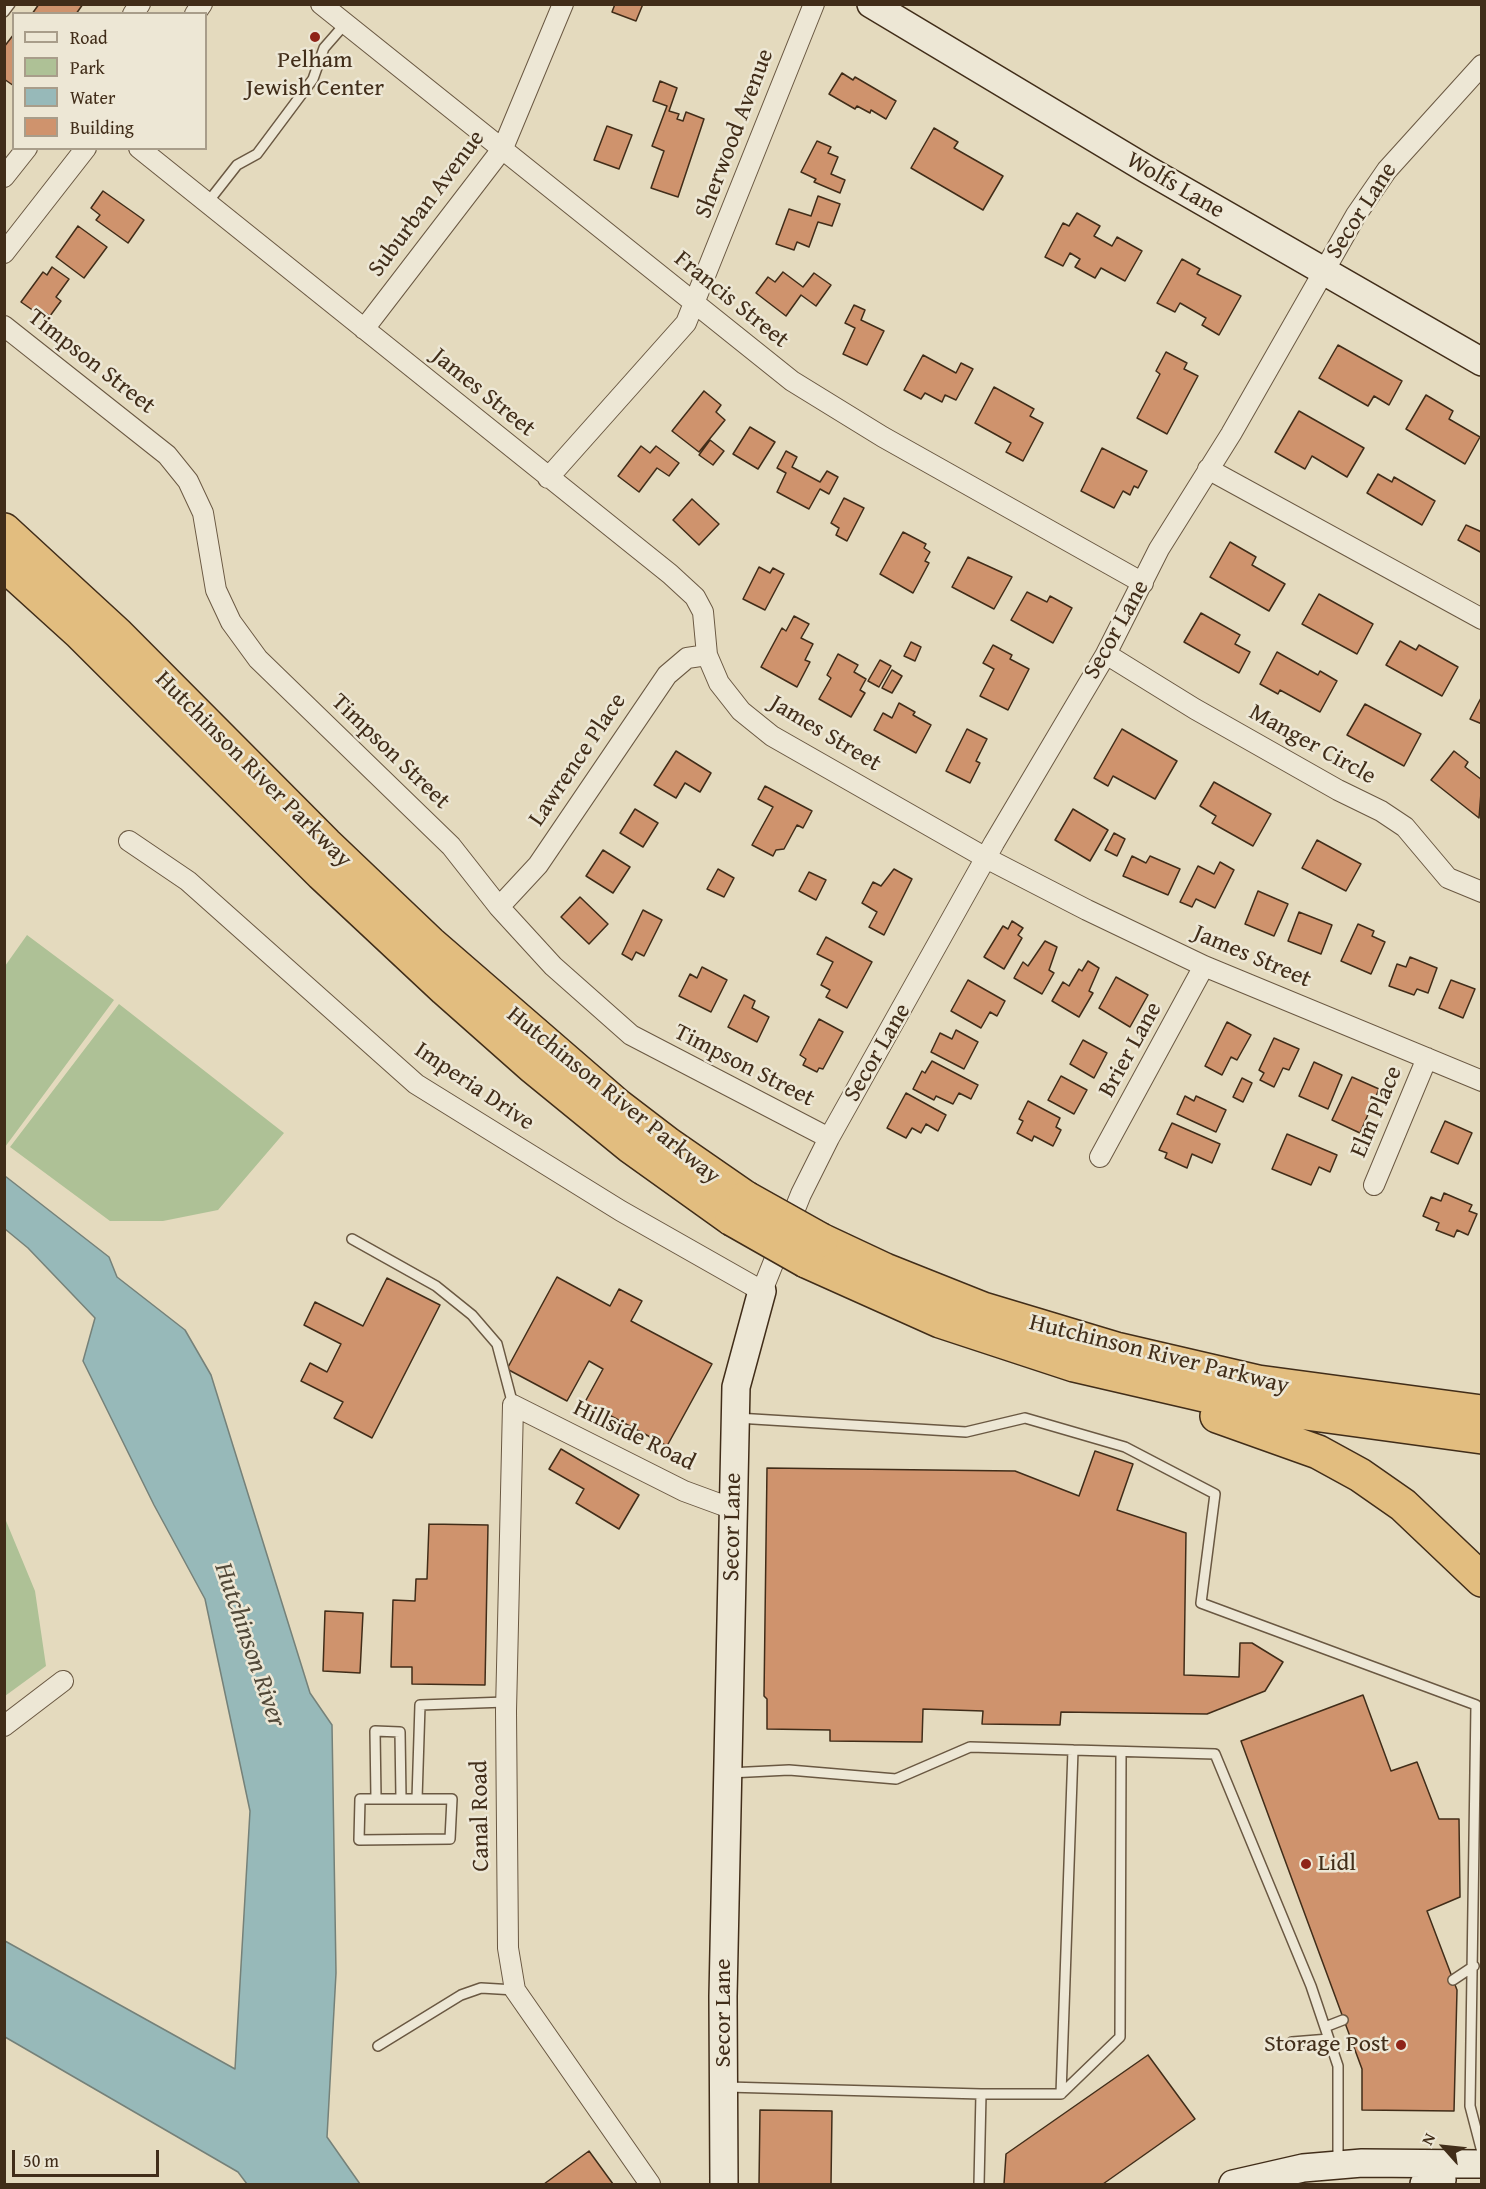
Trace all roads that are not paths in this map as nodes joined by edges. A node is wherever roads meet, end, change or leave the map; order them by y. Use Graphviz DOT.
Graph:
graph roads {
  1 [pos="10,4"];
  2 [pos="321,4"];
  3 [pos="562,4"];
  4 [pos="814,4"];
  5 [pos="871,4"];
  6 [pos="4,12"];
  7 [pos="345,24"];
  8 [pos="1482,65"];
  9 [pos="503,148"];
  10 [pos="25,150"];
  11 [pos="84,150"];
  12 [pos="142,150"];
  13 [pos="4,177"];
  14 [pos="208,202"];
  15 [pos="4,253"];
  16 [pos="1323,271"];
  17 [pos="695,305"];
  18 [pos="4,326"];
  19 [pos="364,329"];
  20 [pos="1482,362"];
  21 [pos="1208,469"];
  22 [pos="548,478"];
  23 [pos="4,530"];
  24 [pos="4,564"];
  25 [pos="1143,583"];
  26 [pos="1482,619"];
  27 [pos="1106,654"];
  28 [pos="707,655"];
  29 [pos="129,841"];
  30 [pos="986,858"];
  31 [pos="1482,892"];
  32 [pos="499,907"];
  33 [pos="1204,966"];
  34 [pos="1427,1058"];
  35 [pos="1482,1081"];
  36 [pos="829,1138"];
  37 [pos="1100,1158"];
  38 [pos="1374,1185"];
  39 [pos="739,1209"];
  40 [pos="352,1239"];
  41 [pos="814,1251"];
  42 [pos="762,1291"];
  43 [pos="1142,1382"];
  44 [pos="1482,1395"];
  45 [pos="1380,1399"];
  46 [pos="513,1405"];
  47 [pos="1482,1412"];
  48 [pos="735,1418"];
  49 [pos="1482,1437"];
  50 [pos="733,1509"];
  51 [pos="1482,1580"];
  52 [pos="63,1681"];
  53 [pos="506,1702"];
  54 [pos="4,1726"];
  55 [pos="1073,1750"];
  56 [pos="1121,1752"];
  57 [pos="727,1773"];
  58 [pos="376,1798"];
  59 [pos="400,1798"];
  60 [pos="417,1799"];
  61 [pos="1474,1966"];
  62 [pos="1453,1980"];
  63 [pos="515,1990"];
  64 [pos="1344,2020"];
  65 [pos="1325,2027"];
  66 [pos="1329,2039"];
  67 [pos="1292,2042"];
  68 [pos="378,2046"];
  69 [pos="725,2087"];
  70 [pos="981,2094"];
  71 [pos="1061,2094"];
  72 [pos="1482,2152"];
  73 [pos="1482,2164"];
  74 [pos="1330,2179"];
  75 [pos="1482,2181"];
  76 [pos="1433,2182"];
  77 [pos="650,2184"];
  78 [pos="724,2184"];
  79 [pos="979,2184"];
  80 [pos="1233,2184"];
  1 -- 6 [label="lane"];
  2 -- 7 [label="street, Francis Street"];
  3 -- 9 [label="street, Suburban Avenue"];
  4 -- 17 [label="street, Sherwood Avenue"];
  5 -- 16 [label="street, Wolfs Lane"];
  7 -- 9 [label="street, Francis Street"];
  7 -- 14 [label="lane"];
  8 -- 16 [label="street, Secor Lane"];
  9 -- 17 [label="street, Francis Street"];
  9 -- 19 [label="street, Suburban Avenue"];
  10 -- 13 [label="street"];
  11 -- 15 [label="street"];
  12 -- 14 [label="street, James Street"];
  14 -- 19 [label="street, James Street"];
  16 -- 20 [label="street, Wolfs Lane"];
  16 -- 21 [label="street, Secor Lane"];
  17 -- 22 [label="street, Sherwood Avenue"];
  17 -- 25 [label="street, Francis Street"];
  18 -- 32 [label="street, Timpson Street"];
  19 -- 22 [label="street, James Street"];
  21 -- 25 [label="street, Secor Lane"];
  21 -- 26 [label="street"];
  22 -- 28 [label="street, James Street"];
  23 -- 39 [label="highway, Hutchinson River Parkway"];
  24 -- 39 [label="highway, Hutchinson River Parkway"];
  25 -- 27 [label="street, Secor Lane"];
  27 -- 30 [label="street, Secor Lane"];
  27 -- 31 [label="street, Manger Circle"];
  28 -- 30 [label="street, James Street"];
  28 -- 32 [label="street, Lawrence Place"];
  29 -- 42 [label="street, Imperia Drive"];
  30 -- 33 [label="street, James Street"];
  30 -- 36 [label="street, Secor Lane"];
  32 -- 36 [label="street, Timpson Street"];
  33 -- 34 [label="street, James Street"];
  33 -- 37 [label="street, Brier Lane"];
  34 -- 35 [label="street, James Street"];
  34 -- 38 [label="street, Elm Place"];
  36 -- 42 [label="street, Secor Lane"];
  39 -- 41 [label="highway, Hutchinson River Parkway, bridge"];
  40 -- 46 [label="lane"];
  41 -- 43 [label="highway, Hutchinson River Parkway"];
  41 -- 45 [label="highway, Hutchinson River Parkway"];
  42 -- 48 [label="street, Secor Lane"];
  43 -- 49 [label="highway, Hutchinson River Parkway"];
  43 -- 51 [label="highway"];
  44 -- 45 [label="highway"];
  45 -- 47 [label="highway, Hutchinson River Parkway"];
  46 -- 50 [label="street, Hillside Road"];
  46 -- 53 [label="street, Canal Road"];
  48 -- 50 [label="street, Secor Lane"];
  48 -- 61 [label="lane"];
  50 -- 57 [label="street, Secor Lane"];
  52 -- 54 [label="street"];
  53 -- 60 [label="lane"];
  53 -- 63 [label="street, Canal Road"];
  55 -- 56 [label="lane"];
  55 -- 57 [label="lane"];
  55 -- 71 [label="lane"];
  56 -- 65 [label="lane"];
  56 -- 71 [label="lane"];
  57 -- 69 [label="street, Secor Lane"];
  58 -- 59 [label="lane"];
  58 -- 59 [label="lane"];
  58 -- 60 [label="lane"];
  59 -- 60 [label="lane"];
  61 -- 62 [label="lane"];
  61 -- 72 [label="lane"];
  63 -- 68 [label="lane"];
  63 -- 77 [label="street, Canal Road"];
  64 -- 65 [label="lane"];
  65 -- 66 [label="lane"];
  66 -- 67 [label="lane"];
  66 -- 74 [label="lane"];
  69 -- 70 [label="lane"];
  69 -- 78 [label="street, Secor Lane"];
  70 -- 71 [label="lane"];
  70 -- 79 [label="lane"];
  73 -- 74 [label="street"];
  74 -- 76 [label="street"];
  74 -- 80 [label="street"];
  75 -- 76 [label="street"];
}
